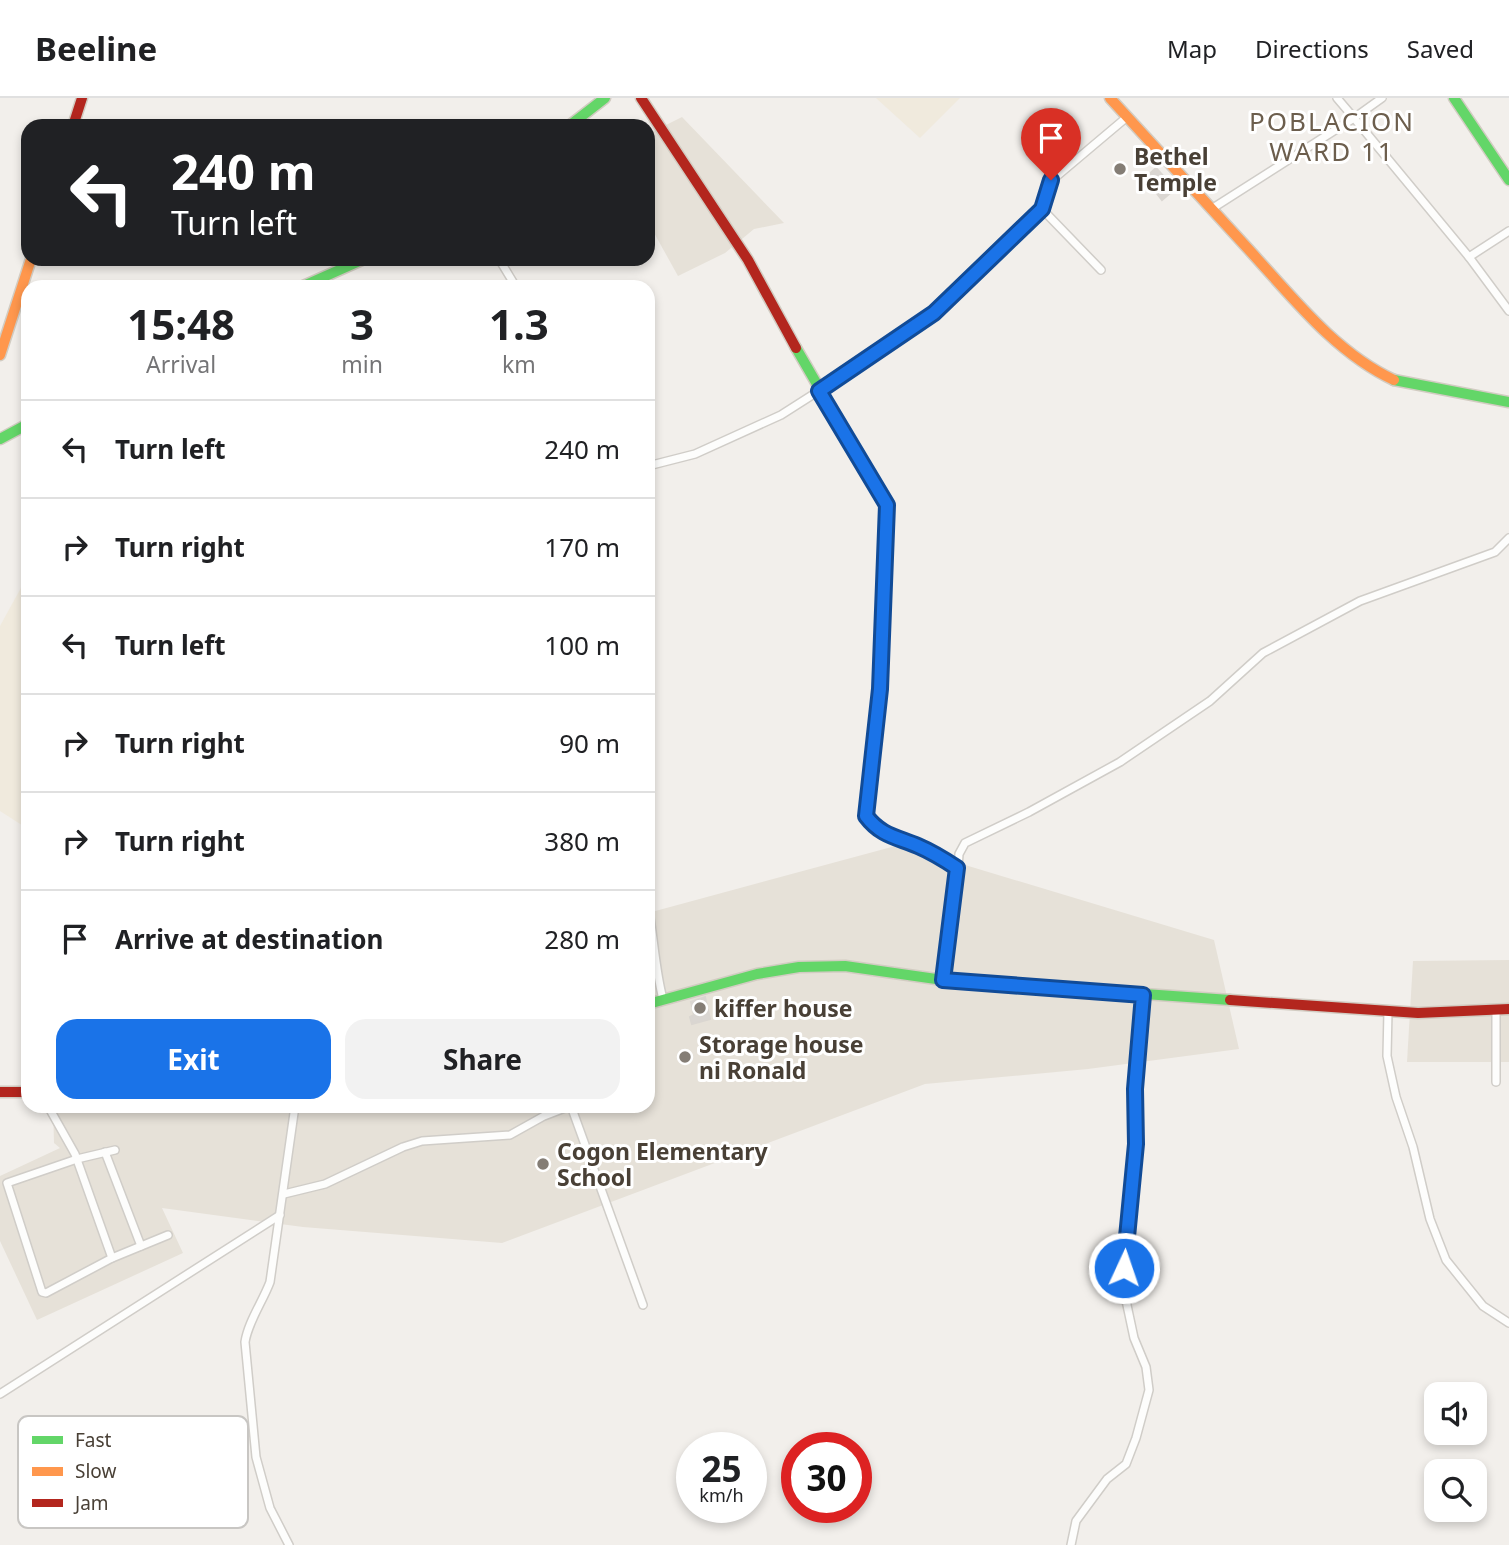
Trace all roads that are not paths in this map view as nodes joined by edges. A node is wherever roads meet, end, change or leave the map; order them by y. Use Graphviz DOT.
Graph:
graph roads {
  1 [pos="82,98"];
  2 [pos="605,98"];
  3 [pos="640,98"];
  4 [pos="1110,98"];
  5 [pos="1337,98"];
  6 [pos="1382,98"];
  7 [pos="1454,98"];
  8 [pos="1127,117"];
  9 [pos="1354,118"];
  10 [pos="75,119"];
  11 [pos="578,119"];
  12 [pos="654,119"];
  13 [pos="655,120"];
  14 [pos="1509,180"];
  15 [pos="1213,208"];
  16 [pos="1042,209"];
  17 [pos="1509,231"];
  18 [pos="1469,257"];
  19 [pos="348,266"];
  20 [pos="1101,270"];
  21 [pos="316,280"];
  22 [pos="21,290"];
  23 [pos="1509,311"];
  24 [pos="0,355"];
  25 [pos="819,391"];
  26 [pos="1509,402"];
  27 [pos="21,428"];
  28 [pos="0,439"];
  29 [pos="655,464"];
  30 [pos="1509,538"];
  31 [pos="959,855"];
  32 [pos="944,859"];
  33 [pos="957,868"];
  34 [pos="655,961"];
  35 [pos="943,980"];
  36 [pos="1143,995"];
  37 [pos="663,999"];
  38 [pos="655,1002"];
  39 [pos="1509,1009"];
  40 [pos="1496,1010"];
  41 [pos="1388,1011"];
  42 [pos="1496,1082"];
  43 [pos="0,1092"];
  44 [pos="21,1092"];
  45 [pos="52,1113"];
  46 [pos="294,1113"];
  47 [pos="552,1113"];
  48 [pos="574,1113"];
  49 [pos="116,1150"];
  50 [pos="105,1152"];
  51 [pos="77,1159"];
  52 [pos="284,1194"];
  53 [pos="280,1215"];
  54 [pos="168,1235"];
  55 [pos="141,1247"];
  56 [pos="112,1258"];
  57 [pos="643,1304"];
  58 [pos="1509,1323"];
  59 [pos="0,1394"];
  60 [pos="289,1545"];
  61 [pos="1071,1545"];
  1 -- 10 [label="street"];
  2 -- 11 [label="street"];
  3 -- 12 [label="street"];
  4 -- 8 [label="street"];
  5 -- 9 [label="street"];
  6 -- 9 [label="street"];
  7 -- 14 [label="street"];
  8 -- 15 [label="street"];
  8 -- 16 [label="street"];
  9 -- 15 [label="street"];
  9 -- 18 [label="street"];
  13 -- 25 [label="street"];
  15 -- 26 [label="street"];
  16 -- 20 [label="street"];
  16 -- 25 [label="street"];
  17 -- 18 [label="street"];
  18 -- 23 [label="street"];
  19 -- 21 [label="street"];
  22 -- 24 [label="street"];
  25 -- 29 [label="street"];
  25 -- 32 [label="street"];
  27 -- 28 [label="street"];
  30 -- 31 [label="street"];
  31 -- 32 [label="street"];
  31 -- 33 [label="street"];
  32 -- 33 [label="street"];
  33 -- 35 [label="street"];
  34 -- 37 [label="street"];
  35 -- 36 [label="street"];
  35 -- 37 [label="street"];
  36 -- 41 [label="street"];
  36 -- 61 [label="street"];
  37 -- 38 [label="street"];
  39 -- 40 [label="street"];
  40 -- 41 [label="street"];
  40 -- 42 [label="street"];
  41 -- 58 [label="street"];
  43 -- 44 [label="street"];
  45 -- 51 [label="street"];
  46 -- 52 [label="street"];
  47 -- 52 [label="street"];
  48 -- 57 [label="street"];
  49 -- 50 [label="street"];
  50 -- 51 [label="street"];
  50 -- 55 [label="street"];
  51 -- 56 [label="street"];
  51 -- 56 [label="street"];
  52 -- 53 [label="street"];
  53 -- 59 [label="street"];
  53 -- 60 [label="street"];
  54 -- 55 [label="street"];
  55 -- 56 [label="street"];
}
